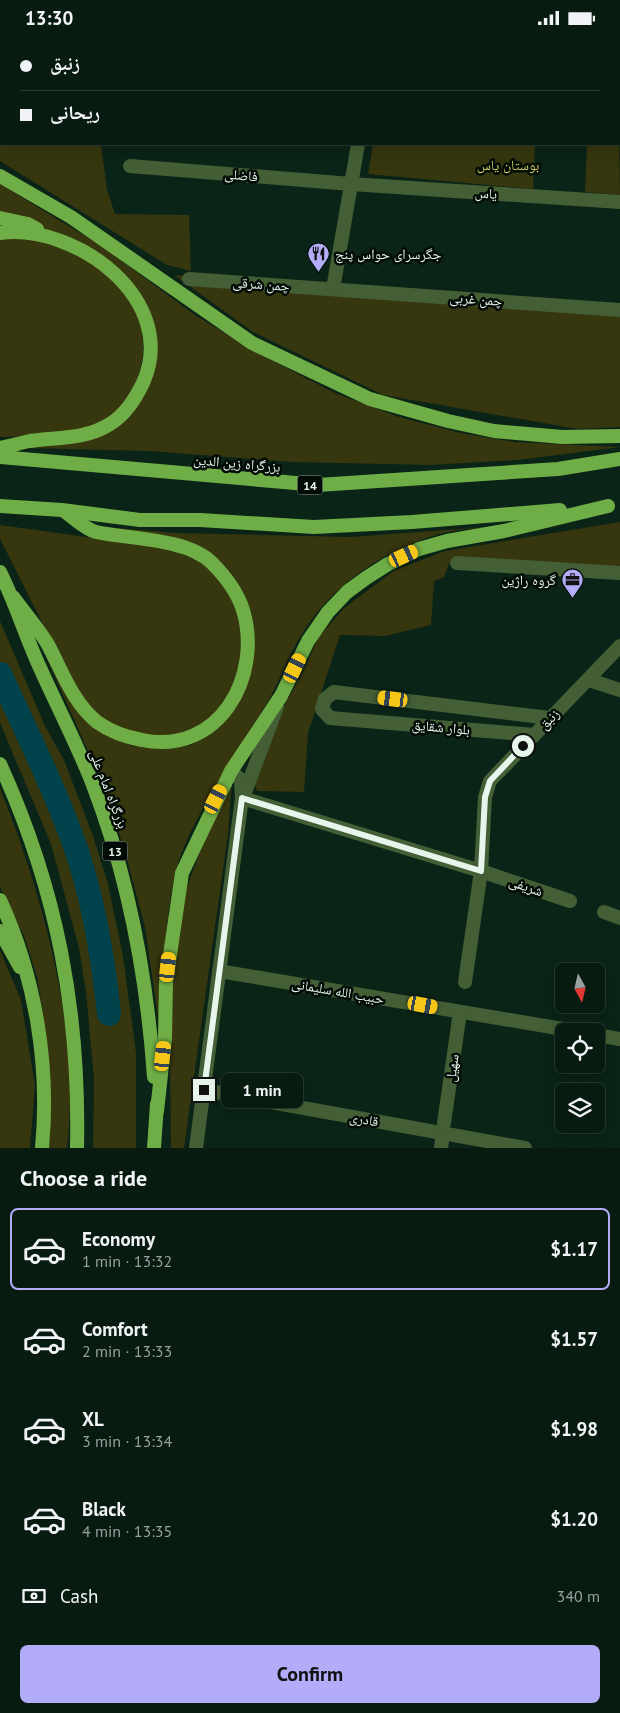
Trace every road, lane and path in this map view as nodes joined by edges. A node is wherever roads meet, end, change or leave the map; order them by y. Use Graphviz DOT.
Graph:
graph roads {
  1 [pos="358,145"];
  2 [pos="130,166"];
  3 [pos="0,176"];
  4 [pos="351,184"];
  5 [pos="620,202"];
  6 [pos="0,218"];
  7 [pos="0,233"];
  8 [pos="51,237"];
  9 [pos="189,279"];
  10 [pos="333,289"];
  11 [pos="620,309"];
  12 [pos="620,436"];
  13 [pos="0,448"];
  14 [pos="0,457"];
  15 [pos="620,459"];
  16 [pos="614,505"];
  17 [pos="0,506"];
  18 [pos="62,510"];
  19 [pos="457,563"];
  20 [pos="0,572"];
  21 [pos="620,573"];
  22 [pos="13,597"];
  23 [pos="620,646"];
  24 [pos="589,680"];
  25 [pos="620,690"];
  26 [pos="281,696"];
  27 [pos="550,718"];
  28 [pos="534,735"];
  29 [pos="0,764"];
  30 [pos="231,771"];
  31 [pos="242,798"];
  32 [pos="481,871"];
  33 [pos="0,900"];
  34 [pos="570,901"];
  35 [pos="604,912"];
  36 [pos="620,918"];
  37 [pos="0,931"];
  38 [pos="219,971"];
  39 [pos="465,982"];
  40 [pos="30,986"];
  41 [pos="460,1012"];
  42 [pos="555,1028"];
  43 [pos="605,1036"];
  44 [pos="620,1039"];
  45 [pos="204,1090"];
  46 [pos="157,1111"];
  47 [pos="444,1123"];
  48 [pos="42,1148"];
  49 [pos="77,1148"];
  50 [pos="154,1148"];
  51 [pos="196,1148"];
  52 [pos="525,1148"];
  1 -- 4 [label="street"];
  2 -- 4 [label="street, فاضلی"];
  3 -- 12 [label="highway"];
  4 -- 5 [label="street, یاس"];
  4 -- 10 [label="street"];
  6 -- 8 [label="highway"];
  7 -- 8 [label="highway"];
  8 -- 13 [label="highway"];
  9 -- 10 [label="street, چمن شرقی"];
  10 -- 11 [label="street, چمن غربی"];
  14 -- 15 [label="highway, بزرگراه زین الدین / 14"];
  16 -- 18 [label="highway"];
  16 -- 26 [label="highway"];
  17 -- 18 [label="highway"];
  18 -- 22 [label="highway"];
  19 -- 21 [label="street"];
  20 -- 22 [label="highway, بزرگراه امام علی / 13"];
  22 -- 46 [label="highway, بزرگراه امام علی / 13"];
  23 -- 24 [label="street, زنبق"];
  24 -- 25 [label="street"];
  24 -- 27 [label="street, زنبق"];
  26 -- 30 [label="highway"];
  26 -- 31 [label="street"];
  27 -- 28 [label="street, زنبق"];
  27 -- 28 [label="street, بلوار شقایق"];
  28 -- 32 [label="street, زنبق"];
  29 -- 49 [label="highway"];
  30 -- 31 [label="street"];
  30 -- 46 [label="highway"];
  31 -- 32 [label="street, شریفی"];
  31 -- 38 [label="street"];
  32 -- 34 [label="street, شریفی"];
  32 -- 39 [label="street"];
  33 -- 40 [label="highway"];
  35 -- 36 [label="street"];
  37 -- 40 [label="highway"];
  38 -- 41 [label="street, حبیب الله سلیمانی"];
  38 -- 45 [label="street"];
  40 -- 48 [label="highway"];
  41 -- 42 [label="street, حبیب الله سلیمانی"];
  41 -- 47 [label="street, سهیل"];
  43 -- 44 [label="street"];
  45 -- 51 [label="street"];
  45 -- 52 [label="street, قادری"];
  46 -- 50 [label="highway, بزرگراه امام علی / 13"];
}
